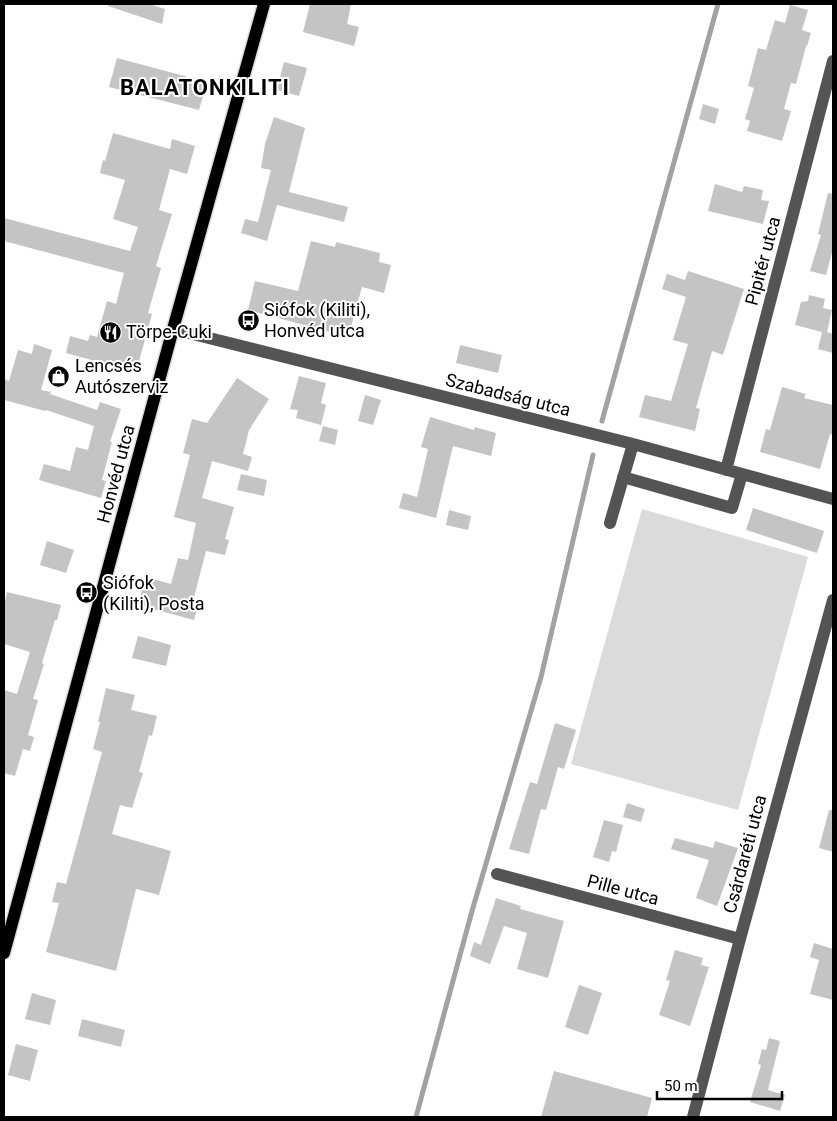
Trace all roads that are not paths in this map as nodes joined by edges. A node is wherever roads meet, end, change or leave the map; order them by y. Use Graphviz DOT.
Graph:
graph roads {
  1 [pos="264,4"];
  2 [pos="833,61"];
  3 [pos="173,329"];
  4 [pos="633,444"];
  5 [pos="726,470"];
  6 [pos="742,474"];
  7 [pos="623,477"];
  8 [pos="833,499"];
  9 [pos="610,523"];
  10 [pos="833,600"];
  11 [pos="498,874"];
  12 [pos="740,939"];
  13 [pos="4,953"];
  14 [pos="693,1117"];
  1 -- 3 [label="main road, Honvéd utca"];
  2 -- 5 [label="street, Pipitér utca"];
  3 -- 4 [label="street, Szabadság utca"];
  3 -- 13 [label="main road, Honvéd utca"];
  4 -- 5 [label="street, Szabadság utca"];
  4 -- 7 [label="street"];
  5 -- 6 [label="street, Szabadság utca"];
  6 -- 7 [label="street"];
  6 -- 8 [label="street, Szabadság utca"];
  7 -- 9 [label="street"];
  10 -- 12 [label="street, Csárdaréti utca"];
  11 -- 12 [label="street, Pille utca"];
  12 -- 14 [label="street, Csárdaréti utca"];
}
